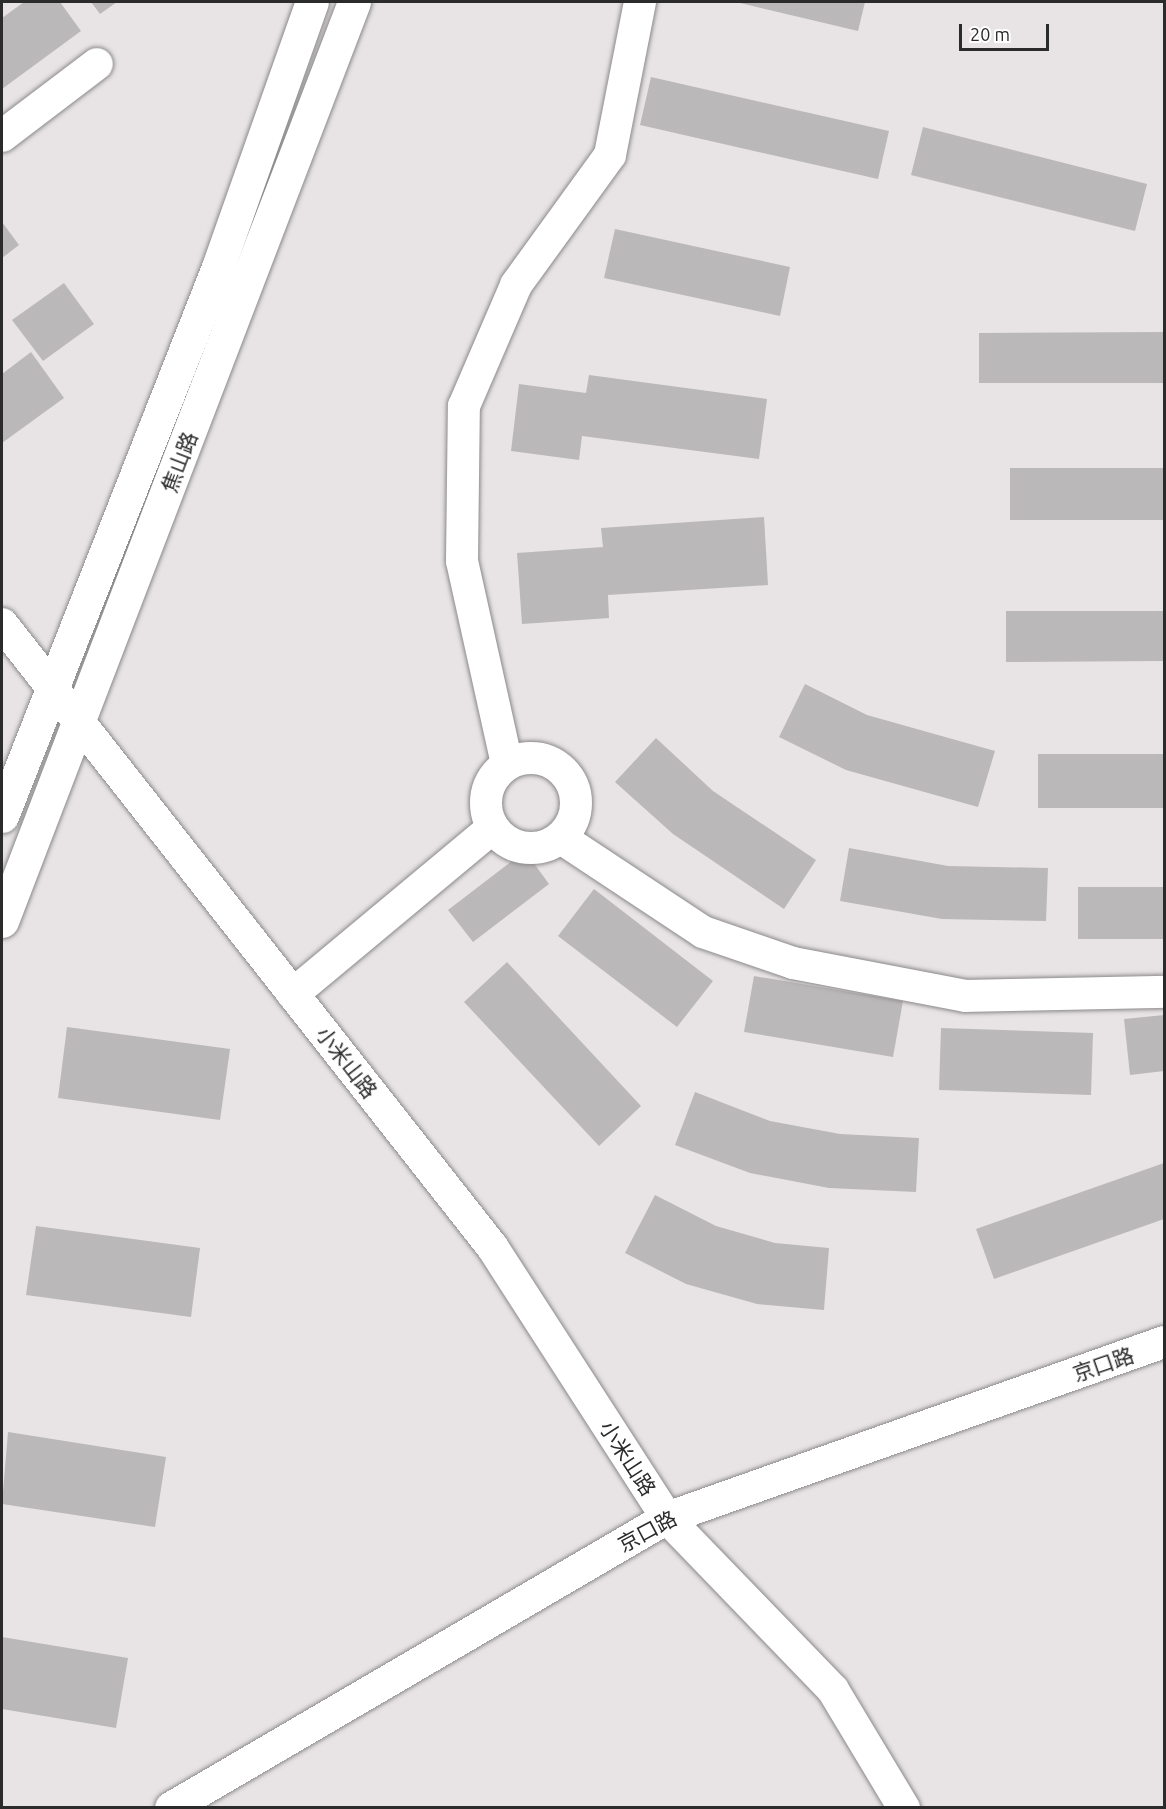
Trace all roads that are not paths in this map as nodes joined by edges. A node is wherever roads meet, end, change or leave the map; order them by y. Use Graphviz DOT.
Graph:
graph roads {
  1 [pos="312,2"];
  2 [pos="354,2"];
  3 [pos="640,2"];
  4 [pos="97,64"];
  5 [pos="2,136"];
  6 [pos="2,624"];
  7 [pos="52,687"];
  8 [pos="81,723"];
  9 [pos="507,764"];
  10 [pos="2,816"];
  11 [pos="492,828"];
  12 [pos="561,838"];
  13 [pos="2,921"];
  14 [pos="1164,992"];
  15 [pos="293,994"];
  16 [pos="1164,1342"];
  17 [pos="667,1518"];
  18 [pos="171,1808"];
  19 [pos="904,1808"];
  1 -- 7 [label="main road, 焦山路"];
  2 -- 8 [label="main road, 焦山路"];
  3 -- 9 [label="street"];
  4 -- 5 [label="street"];
  6 -- 7 [label="street, 小米山路"];
  7 -- 8 [label="street, 小米山路"];
  7 -- 10 [label="main road, 焦山路"];
  8 -- 13 [label="main road, 焦山路"];
  8 -- 15 [label="street, 小米山路"];
  9 -- 11 [label="street"];
  9 -- 12 [label="street"];
  11 -- 12 [label="street"];
  11 -- 15 [label="street"];
  12 -- 14 [label="street"];
  15 -- 17 [label="street, 小米山路"];
  16 -- 17 [label="street, 京口路"];
  17 -- 18 [label="street, 京口路"];
  17 -- 19 [label="street, 小米山路"];
}
